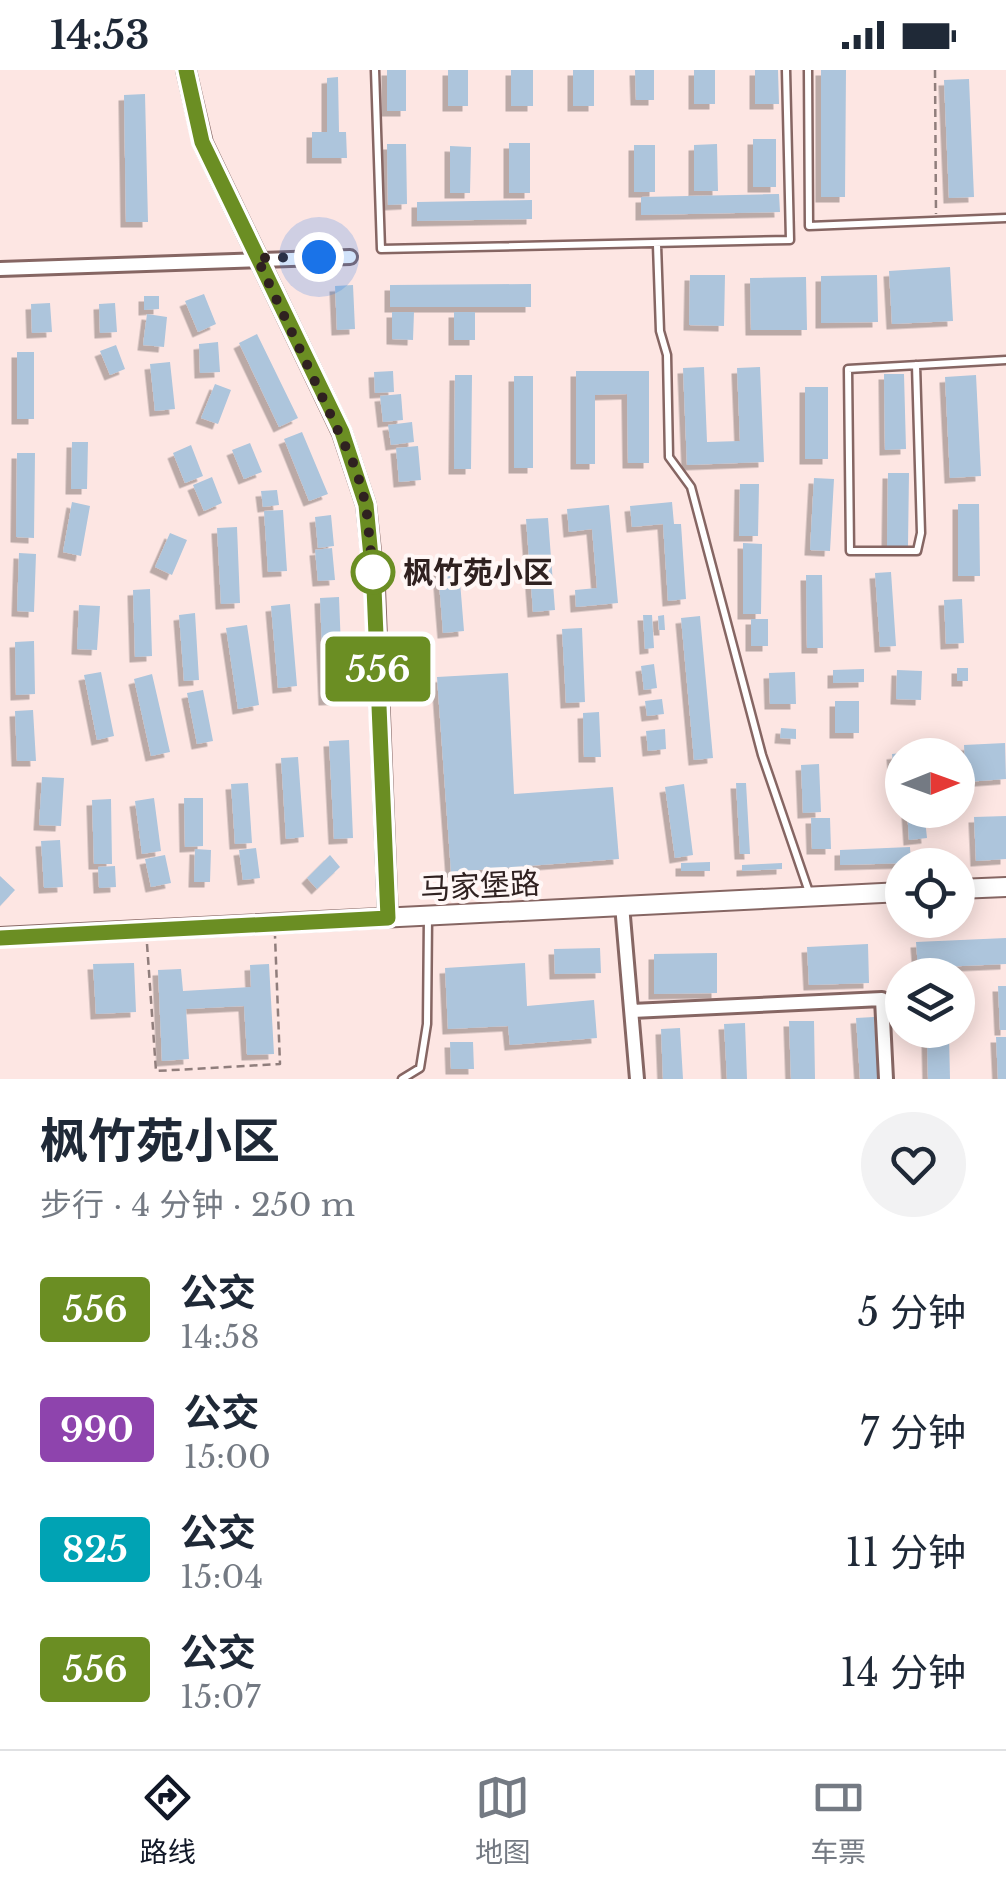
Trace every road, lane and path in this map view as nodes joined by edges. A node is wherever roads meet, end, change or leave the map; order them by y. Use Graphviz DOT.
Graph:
graph roads {
  1 [pos="186,70"];
  2 [pos="375,70"];
  3 [pos="786,70"];
  4 [pos="808,70"];
  5 [pos="936,70"];
  6 [pos="1006,218"];
  7 [pos="936,220"];
  8 [pos="657,245"];
  9 [pos="350,257"];
  10 [pos="257,258"];
  11 [pos="0,270"];
  12 [pos="1006,360"];
  13 [pos="916,366"];
  14 [pos="1006,886"];
  15 [pos="975,888"];
  16 [pos="885,893"];
  17 [pos="810,896"];
  18 [pos="622,905"];
  19 [pos="428,916"];
  20 [pos="388,918"];
  21 [pos="275,924"];
  22 [pos="146,932"];
  23 [pos="0,938"];
  24 [pos="632,1011"];
  25 [pos="402,1079"];
  26 [pos="637,1079"];
  27 [pos="886,1079"];
  1 -- 10 [label="main road"];
  2 -- 8 [label="lane"];
  3 -- 8 [label="lane"];
  4 -- 7 [label="lane"];
  5 -- 7 [label="path"];
  6 -- 7 [label="lane"];
  8 -- 17 [label="lane"];
  9 -- 10 [label="street"];
  10 -- 11 [label="street"];
  10 -- 20 [label="main road"];
  12 -- 13 [label="lane"];
  13 -- 13 [label="lane"];
  14 -- 15 [label="main road"];
  16 -- 17 [label="main road, 马家堡路"];
  17 -- 18 [label="main road, 马家堡路"];
  18 -- 19 [label="main road, 马家堡路"];
  18 -- 24 [label="street"];
  19 -- 20 [label="main road, 马家堡路"];
  19 -- 25 [label="lane"];
  20 -- 21 [label="main road, 马家堡路"];
  21 -- 22 [label="main road, 马家堡路"];
  21 -- 22 [label="path"];
  22 -- 23 [label="main road, 马家堡路"];
  24 -- 26 [label="street"];
  24 -- 27 [label="street"];
}
